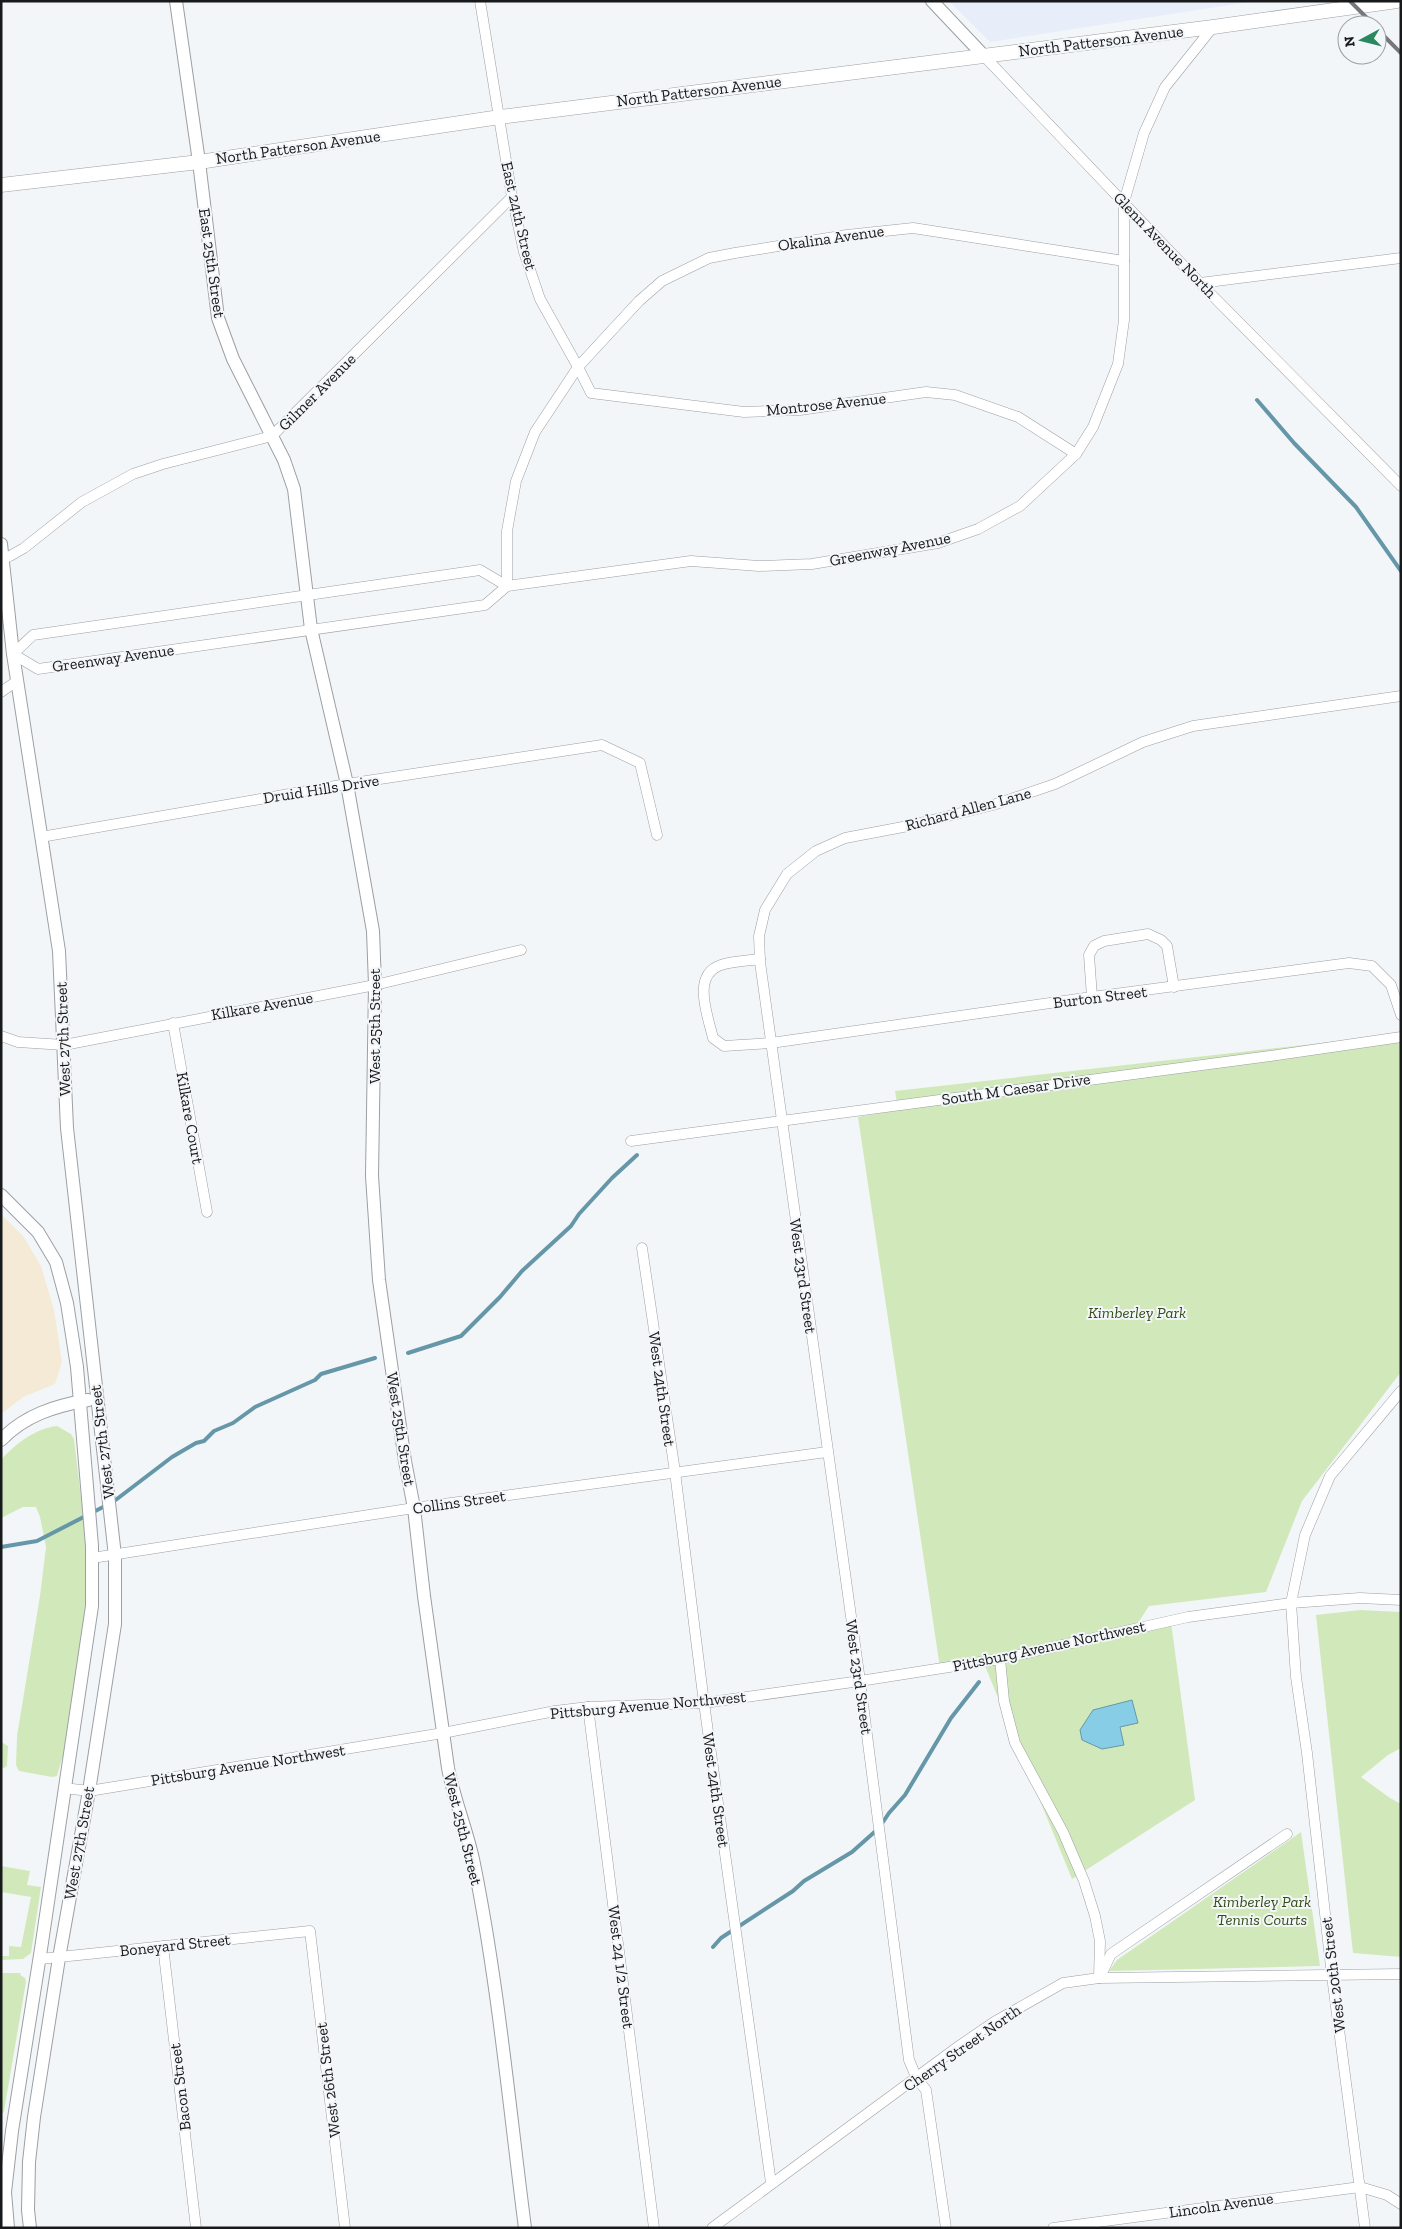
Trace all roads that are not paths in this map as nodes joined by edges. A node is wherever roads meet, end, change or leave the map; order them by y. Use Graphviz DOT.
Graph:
graph roads {
  1 [pos="176,1"];
  2 [pos="480,1"];
  3 [pos="932,1"];
  4 [pos="1397,1"];
  5 [pos="1213,27"];
  6 [pos="984,56"];
  7 [pos="500,117"];
  8 [pos="199,162"];
  9 [pos="1,185"];
  10 [pos="512,197"];
  11 [pos="1124,202"];
  12 [pos="1401,258"];
  13 [pos="1124,261"];
  14 [pos="1200,283"];
  15 [pos="578,367"];
  16 [pos="272,436"];
  17 [pos="1076,454"];
  18 [pos="1401,486"];
  19 [pos="1,544"];
  20 [pos="2,558"];
  21 [pos="507,586"];
  22 [pos="306,595"];
  23 [pos="311,629"];
  24 [pos="13,654"];
  25 [pos="17,681"];
  26 [pos="1,692"];
  27 [pos="1401,696"];
  28 [pos="347,784"];
  29 [pos="657,836"];
  30 [pos="40,837"];
  31 [pos="521,950"];
  32 [pos="760,958"];
  33 [pos="375,985"];
  34 [pos="1174,987"];
  35 [pos="1092,997"];
  36 [pos="1401,1015"];
  37 [pos="173,1022"];
  38 [pos="1,1036"];
  39 [pos="1401,1037"];
  40 [pos="771,1043"];
  41 [pos="64,1045"];
  42 [pos="782,1121"];
  43 [pos="631,1141"];
  44 [pos="1,1195"];
  45 [pos="207,1212"];
  46 [pos="642,1248"];
  47 [pos="1401,1391"];
  48 [pos="97,1398"];
  49 [pos="80,1402"];
  50 [pos="1,1440"];
  51 [pos="827,1452"];
  52 [pos="674,1472"];
  53 [pos="414,1508"];
  54 [pos="115,1556"];
  55 [pos="92,1558"];
  56 [pos="1401,1600"];
  57 [pos="1291,1603"];
  58 [pos="1000,1659"];
  59 [pos="860,1681"];
  60 [pos="704,1703"];
  61 [pos="588,1707"];
  62 [pos="443,1733"];
  63 [pos="64,1788"];
  64 [pos="89,1790"];
  65 [pos="1287,1834"];
  66 [pos="310,1931"];
  67 [pos="163,1946"];
  68 [pos="58,1958"];
  69 [pos="40,1959"];
  70 [pos="1401,1974"];
  71 [pos="1332,1976"];
  72 [pos="1099,1978"];
  73 [pos="917,2079"];
  74 [pos="771,2183"];
  75 [pos="1360,2187"];
  76 [pos="1401,2204"];
  77 [pos="8,2228"];
  78 [pos="30,2228"];
  79 [pos="196,2228"];
  80 [pos="345,2228"];
  81 [pos="525,2228"];
  82 [pos="654,2228"];
  83 [pos="712,2228"];
  84 [pos="946,2228"];
  85 [pos="1053,2228"];
  86 [pos="1365,2228"];
  1 -- 8 [label="street, East 25th Street"];
  2 -- 7 [label="street, East 24th Street"];
  3 -- 6 [label="street, Glenn Avenue North"];
  4 -- 5 [label="main road, North Patterson Avenue"];
  5 -- 6 [label="main road, North Patterson Avenue"];
  5 -- 11 [label="street, Greenway Avenue"];
  6 -- 7 [label="main road, North Patterson Avenue"];
  6 -- 11 [label="street, Glenn Avenue North"];
  7 -- 8 [label="main road, North Patterson Avenue"];
  7 -- 10 [label="street, East 24th Street"];
  8 -- 9 [label="main road, North Patterson Avenue"];
  8 -- 16 [label="street, East 25th Street"];
  10 -- 15 [label="street, East 24th Street"];
  10 -- 16 [label="street, Gilmer Avenue"];
  11 -- 13 [label="street, Greenway Avenue"];
  11 -- 14 [label="street, Glenn Avenue North"];
  12 -- 14 [label="street"];
  13 -- 15 [label="street, Okalina Avenue"];
  13 -- 17 [label="street, Greenway Avenue"];
  14 -- 18 [label="street, Glenn Avenue North"];
  15 -- 17 [label="street, Montrose Avenue"];
  15 -- 21 [label="street"];
  16 -- 20 [label="street, Gilmer Avenue"];
  16 -- 22 [label="street, East 25th Street"];
  17 -- 21 [label="street, Greenway Avenue"];
  19 -- 20 [label="street, West 27th Street"];
  20 -- 24 [label="street, West 27th Street"];
  21 -- 22 [label="street"];
  21 -- 23 [label="street, Greenway Avenue"];
  22 -- 23 [label="street, East 25th Street"];
  22 -- 24 [label="street"];
  23 -- 24 [label="street, Greenway Avenue"];
  23 -- 28 [label="street, West 25th Street"];
  24 -- 25 [label="street, West 27th Street"];
  25 -- 26 [label="street"];
  25 -- 30 [label="street, West 27th Street"];
  27 -- 32 [label="street, Richard Allen Lane"];
  28 -- 29 [label="street, Druid Hills Drive"];
  28 -- 30 [label="street, Druid Hills Drive"];
  28 -- 33 [label="street, West 25th Street"];
  30 -- 41 [label="street, West 27th Street"];
  31 -- 33 [label="street, Kilkare Avenue"];
  32 -- 40 [label="street, Richard Allen Lane"];
  32 -- 40 [label="street, Burton Street"];
  33 -- 37 [label="street, Kilkare Avenue"];
  33 -- 53 [label="street, West 25th Street"];
  34 -- 35 [label="street, Burton Street"];
  34 -- 35 [label="street"];
  34 -- 36 [label="street, Burton Street"];
  35 -- 40 [label="street, Burton Street"];
  37 -- 41 [label="street, Kilkare Avenue"];
  37 -- 45 [label="street, Kilkare Court"];
  38 -- 41 [label="street, Kilkare Avenue"];
  39 -- 42 [label="street, South M Caesar Drive"];
  40 -- 42 [label="street, Richard Allen Lane"];
  41 -- 48 [label="street, West 27th Street"];
  42 -- 43 [label="street, South M Caesar Drive"];
  42 -- 51 [label="street, West 23rd Street"];
  44 -- 49 [label="street, West 27th Street"];
  46 -- 52 [label="street, West 24th Street"];
  47 -- 57 [label="street, West 20th Street"];
  48 -- 49 [label="street"];
  48 -- 54 [label="street, West 27th Street"];
  49 -- 50 [label="street"];
  49 -- 55 [label="street, West 27th Street"];
  51 -- 52 [label="street, Collins Street"];
  51 -- 59 [label="street, West 23rd Street"];
  52 -- 53 [label="street, Collins Street"];
  52 -- 60 [label="street, West 24th Street"];
  53 -- 54 [label="street, Collins Street"];
  53 -- 62 [label="street, West 25th Street"];
  54 -- 55 [label="street, Collins Street"];
  54 -- 64 [label="street, West 27th Street"];
  55 -- 63 [label="street, West 27th Street"];
  56 -- 57 [label="street, Pittsburg Avenue Northwest"];
  57 -- 58 [label="street, Pittsburg Avenue Northwest"];
  57 -- 71 [label="street, West 20th Street"];
  58 -- 59 [label="street, Pittsburg Avenue Northwest"];
  58 -- 72 [label="street"];
  59 -- 60 [label="street, Pittsburg Avenue Northwest"];
  59 -- 73 [label="street, West 23rd Street"];
  60 -- 61 [label="street, Pittsburg Avenue Northwest"];
  60 -- 74 [label="street, West 24th Street"];
  61 -- 62 [label="street, Pittsburg Avenue Northwest"];
  61 -- 82 [label="street, West 24 1/2 Street"];
  62 -- 64 [label="street, Pittsburg Avenue Northwest"];
  62 -- 81 [label="street, West 25th Street"];
  63 -- 64 [label="street, Pittsburg Avenue Northwest"];
  63 -- 69 [label="street, West 27th Street"];
  64 -- 68 [label="street, West 27th Street"];
  65 -- 72 [label="street"];
  66 -- 67 [label="street, Boneyard Street"];
  66 -- 80 [label="street, West 26th Street"];
  67 -- 68 [label="street, Boneyard Street"];
  67 -- 79 [label="street, Bacon Street"];
  68 -- 69 [label="street, Boneyard Street"];
  68 -- 78 [label="street, West 27th Street"];
  69 -- 77 [label="street, West 27th Street"];
  70 -- 71 [label="street, Cherry Street North"];
  71 -- 72 [label="street, Cherry Street North"];
  71 -- 75 [label="street, West 20th Street"];
  72 -- 73 [label="street, Cherry Street North"];
  73 -- 74 [label="street, Cherry Street North"];
  73 -- 84 [label="street, West 23rd Street"];
  74 -- 83 [label="street, Cherry Street North"];
  75 -- 76 [label="street"];
  75 -- 85 [label="street, Lincoln Avenue"];
  75 -- 86 [label="street, West 20th Street"];
}
